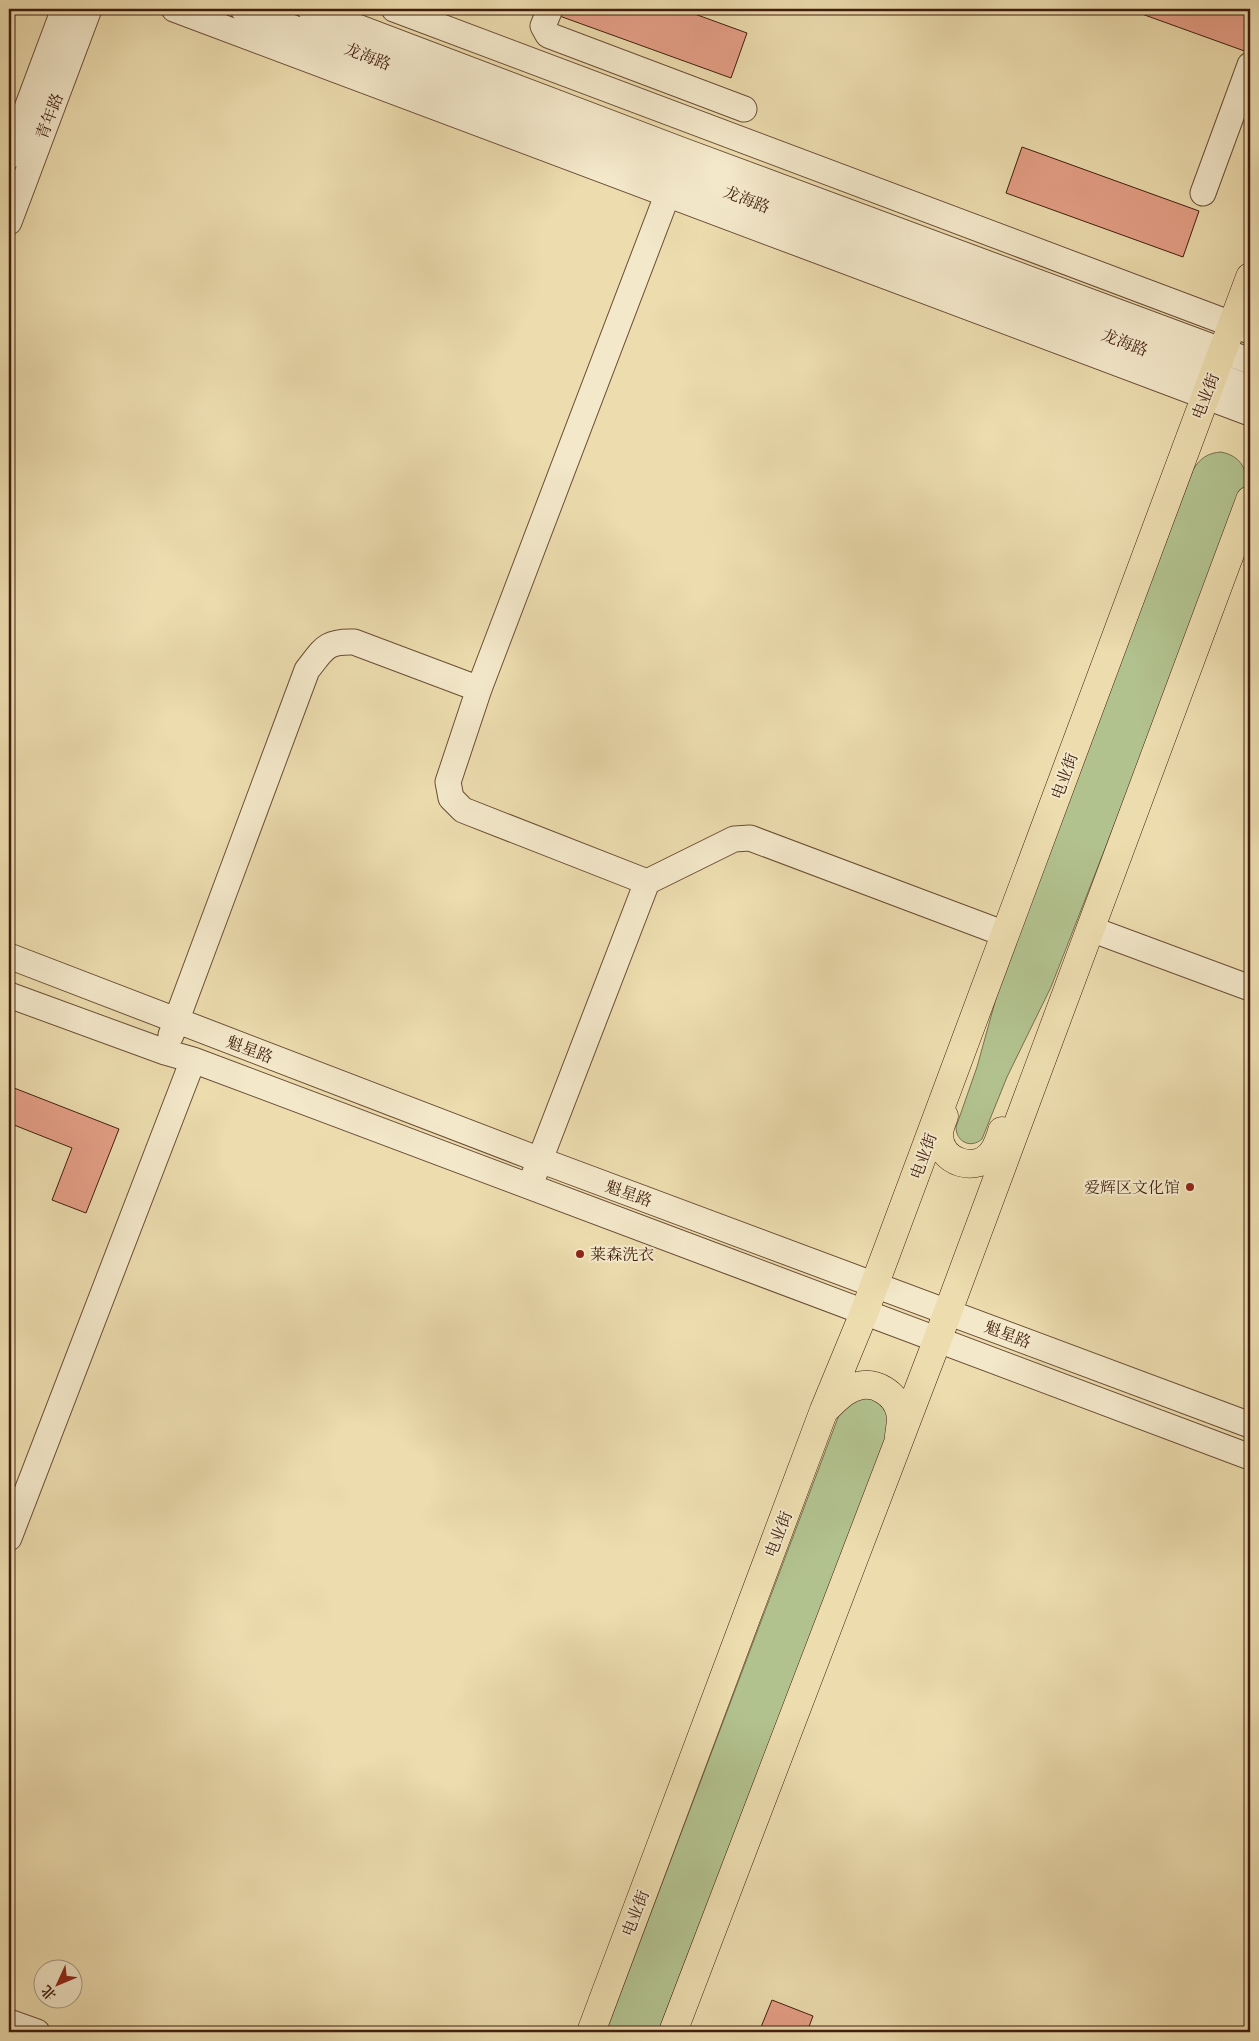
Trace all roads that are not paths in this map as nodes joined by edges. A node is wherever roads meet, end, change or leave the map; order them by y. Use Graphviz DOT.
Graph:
graph roads {
  1 [pos="64,9"];
  2 [pos="89,9"];
  3 [pos="174,9"];
  4 [pos="243,9"];
  5 [pos="310,9"];
  6 [pos="394,9"];
  7 [pos="550,9"];
  8 [pos="1250,65"];
  9 [pos="744,109"];
  10 [pos="9,156"];
  11 [pos="676,172"];
  12 [pos="1203,193"];
  13 [pos="9,222"];
  14 [pos="1250,277"];
  15 [pos="1241,328"];
  16 [pos="1250,361"];
  17 [pos="1213,375"];
  18 [pos="1250,388"];
  19 [pos="1250,413"];
  20 [pos="1250,500"];
  21 [pos="479,689"];
  22 [pos="647,882"];
  23 [pos="1090,929"];
  24 [pos="1005,934"];
  25 [pos="9,956"];
  26 [pos="1250,988"];
  27 [pos="9,995"];
  28 [pos="975,1013"];
  29 [pos="176,1021"];
  30 [pos="1050,1036"];
  31 [pos="165,1052"];
  32 [pos="193,1060"];
  33 [pos="540,1160"];
  34 [pos="530,1185"];
  35 [pos="875,1284"];
  36 [pos="948,1311"];
  37 [pos="864,1313"];
  38 [pos="936,1341"];
  39 [pos="824,1410"];
  40 [pos="1250,1425"];
  41 [pos="897,1445"];
  42 [pos="1250,1458"];
  43 [pos="9,1538"];
  44 [pos="9,2022"];
  45 [pos="37,2032"];
  46 [pos="591,2032"];
  47 [pos="672,2032"];
  1 -- 10 [label="street, 青年路"];
  2 -- 13 [label="street, 青年路"];
  3 -- 11 [label="street"];
  4 -- 11 [label="street, 龙海路"];
  5 -- 11 [label="street, 龙海路"];
  6 -- 15 [label="street"];
  7 -- 9 [label="street"];
  8 -- 12 [label="street"];
  11 -- 17 [label="street, 龙海路"];
  11 -- 17 [label="street"];
  11 -- 21 [label="street"];
  14 -- 15 [label="main road, 电业街"];
  15 -- 17 [label="main road, 电业街"];
  16 -- 17 [label="street, 龙海路"];
  17 -- 18 [label="street, 龙海路"];
  17 -- 19 [label="street"];
  17 -- 24 [label="main road, 电业街"];
  20 -- 23 [label="main road"];
  21 -- 22 [label="street"];
  21 -- 29 [label="street"];
  22 -- 24 [label="street"];
  22 -- 33 [label="street"];
  23 -- 26 [label="street"];
  23 -- 30 [label="main road"];
  24 -- 28 [label="main road, 电业街"];
  25 -- 29 [label="street, 魁星路"];
  27 -- 31 [label="street, 魁星路"];
  28 -- 30 [label="main road"];
  28 -- 35 [label="main road, 电业街"];
  29 -- 31 [label="street"];
  29 -- 33 [label="street, 魁星路"];
  30 -- 36 [label="main road"];
  31 -- 32 [label="street, 魁星路"];
  32 -- 34 [label="street, 魁星路"];
  32 -- 43 [label="street"];
  33 -- 34 [label="street"];
  33 -- 35 [label="street, 魁星路"];
  34 -- 37 [label="street, 魁星路"];
  35 -- 36 [label="street, 魁星路"];
  35 -- 37 [label="main road, 电业街"];
  36 -- 38 [label="main road"];
  36 -- 40 [label="street, 魁星路"];
  37 -- 38 [label="street, 魁星路"];
  37 -- 39 [label="main road, 电业街"];
  38 -- 41 [label="main road"];
  38 -- 42 [label="street, 魁星路"];
  39 -- 41 [label="main road"];
  39 -- 46 [label="main road, 电业街"];
  41 -- 47 [label="main road"];
  44 -- 45 [label="street"];
}
